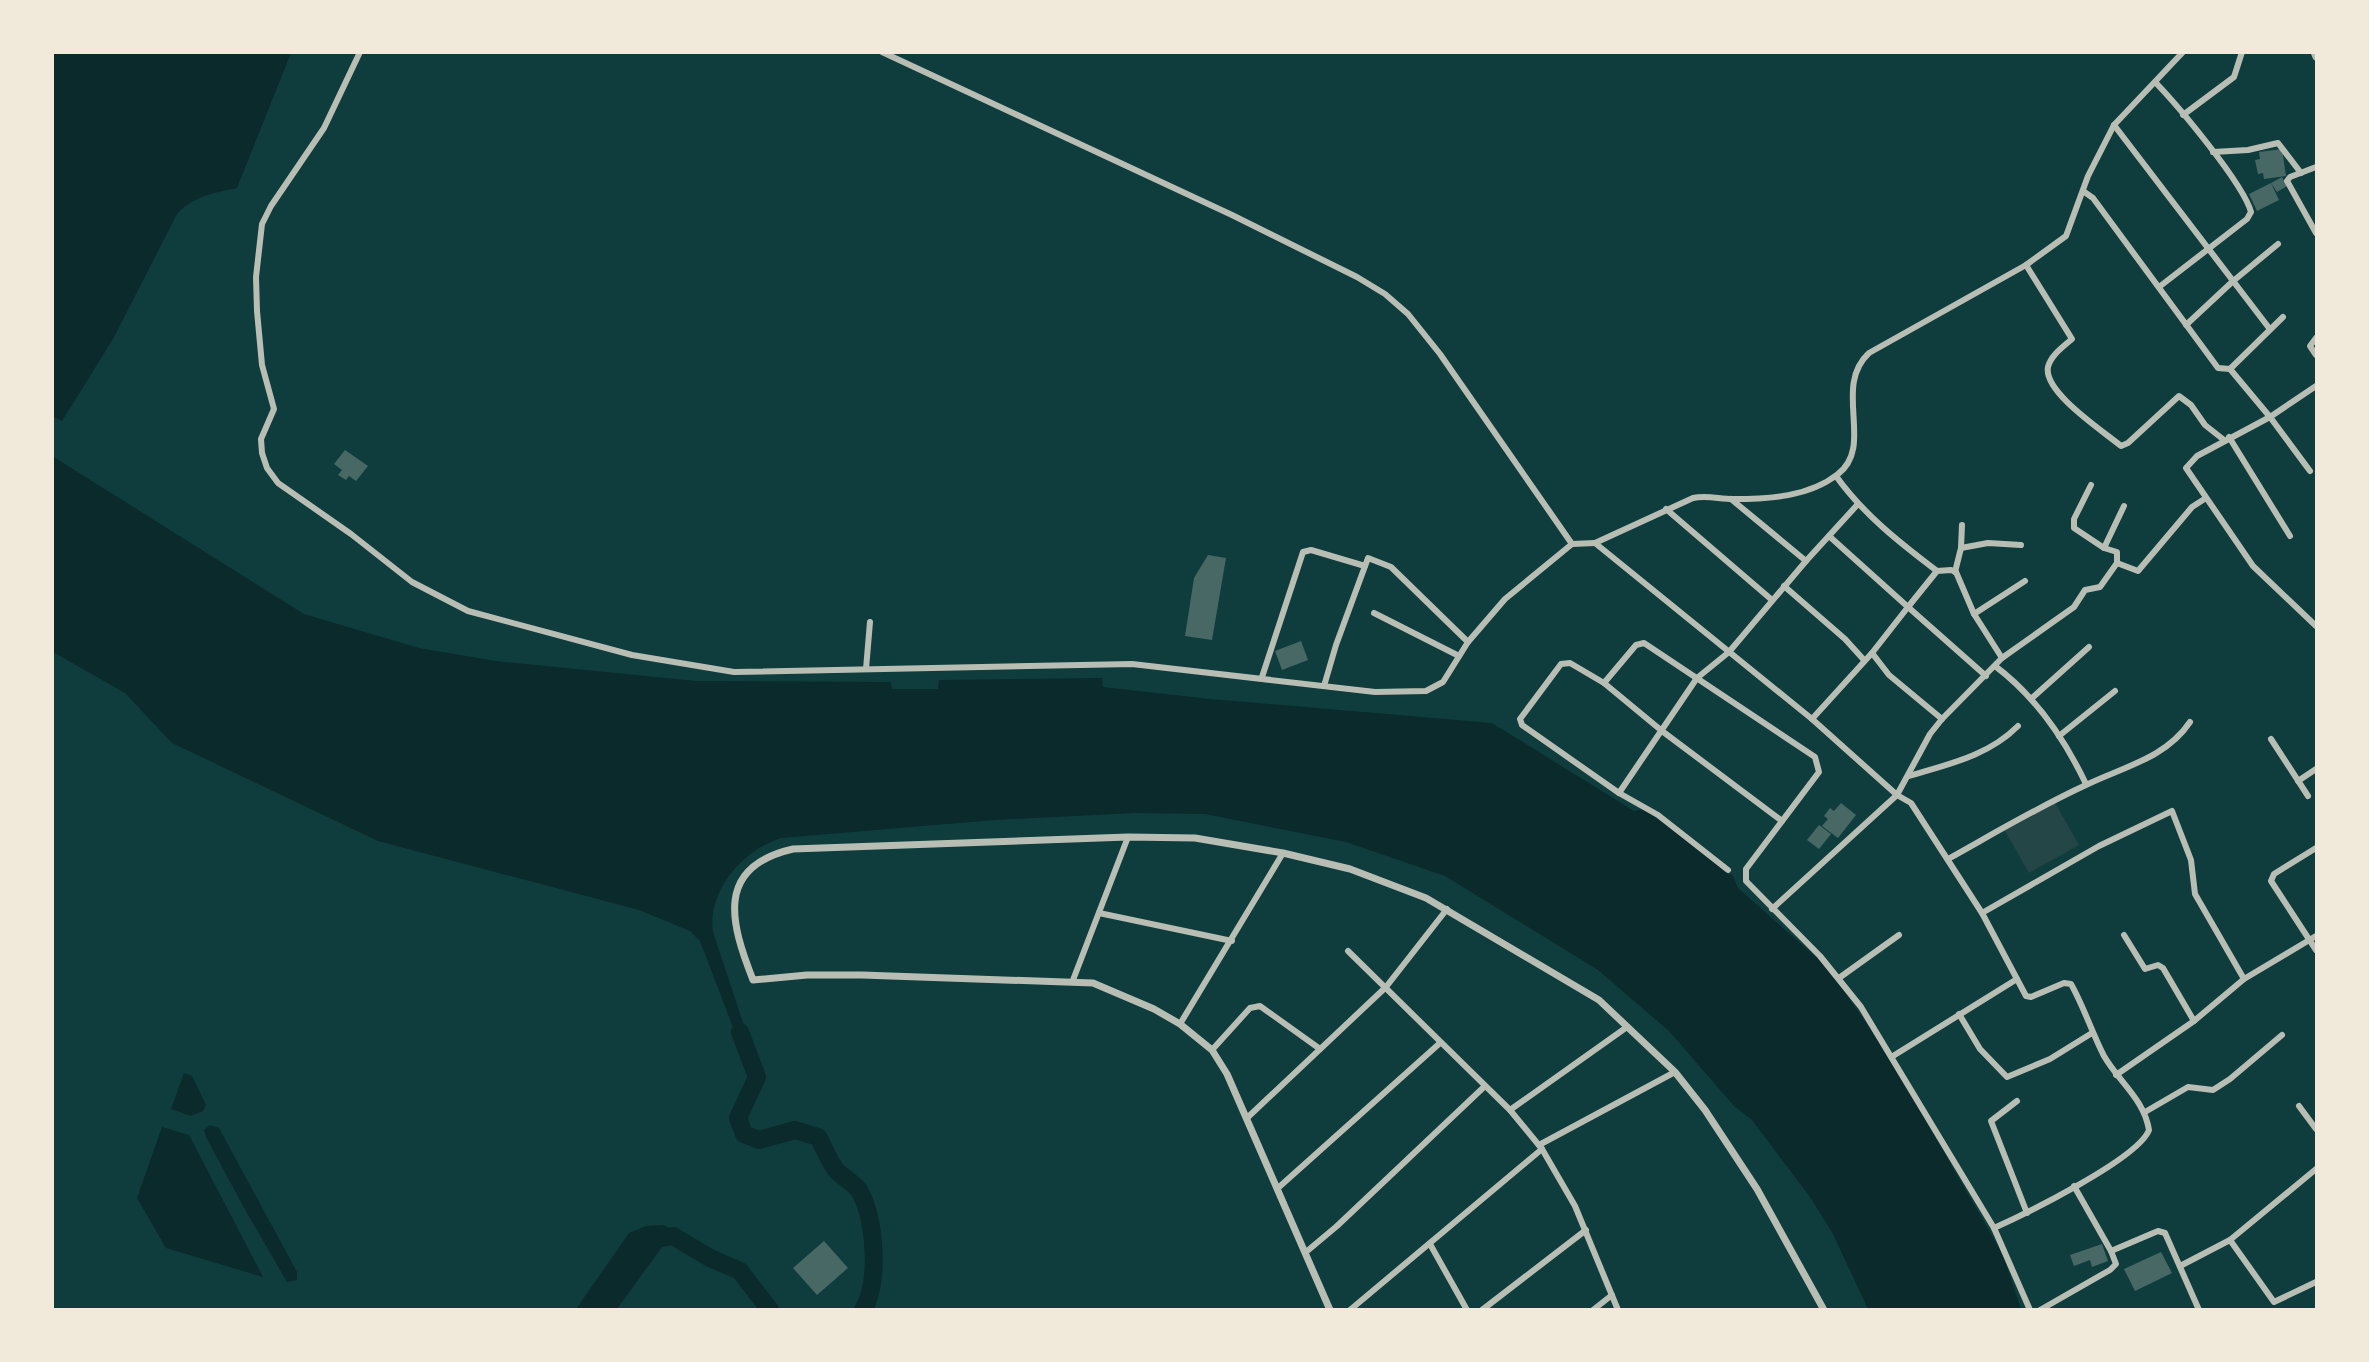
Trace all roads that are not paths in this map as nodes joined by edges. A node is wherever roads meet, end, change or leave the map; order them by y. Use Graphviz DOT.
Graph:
graph roads {
  1 [pos="360,52"];
  2 [pos="882,52"];
  3 [pos="2183,52"];
  4 [pos="2242,52"];
  5 [pos="2314,52"];
  6 [pos="2316,57"];
  7 [pos="2159,87"];
  8 [pos="2183,116"];
  9 [pos="2114,125"];
  10 [pos="2213,152"];
  11 [pos="2316,168"];
  12 [pos="2301,173"];
  13 [pos="2083,191"];
  14 [pos="2316,233"];
  15 [pos="2278,244"];
  16 [pos="2209,249"];
  17 [pos="2026,266"];
  18 [pos="2232,282"];
  19 [pos="2159,287"];
  20 [pos="2283,317"];
  21 [pos="2186,325"];
  22 [pos="2269,328"];
  23 [pos="2316,338"];
  24 [pos="2316,356"];
  25 [pos="2230,369"];
  26 [pos="2316,387"];
  27 [pos="2270,417"];
  28 [pos="2227,439"];
  29 [pos="2310,471"];
  30 [pos="1836,476"];
  31 [pos="2091,485"];
  32 [pos="2206,498"];
  33 [pos="1731,499"];
  34 [pos="1858,504"];
  35 [pos="2124,506"];
  36 [pos="1666,509"];
  37 [pos="1962,525"];
  38 [pos="1828,536"];
  39 [pos="2290,536"];
  40 [pos="1595,543"];
  41 [pos="1572,544"];
  42 [pos="2021,545"];
  43 [pos="1962,548"];
  44 [pos="2104,548"];
  45 [pos="1806,561"];
  46 [pos="2117,563"];
  47 [pos="1365,566"];
  48 [pos="1937,571"];
  49 [pos="1955,572"];
  50 [pos="2025,581"];
  51 [pos="1784,586"];
  52 [pos="1772,600"];
  53 [pos="1908,607"];
  54 [pos="1374,613"];
  55 [pos="1974,614"];
  56 [pos="870,622"];
  57 [pos="2316,626"];
  58 [pos="1468,642"];
  59 [pos="2089,647"];
  60 [pos="1729,652"];
  61 [pos="1872,653"];
  62 [pos="1459,656"];
  63 [pos="2002,658"];
  64 [pos="1864,660"];
  65 [pos="1995,666"];
  66 [pos="867,669"];
  67 [pos="1986,676"];
  68 [pos="1262,677"];
  69 [pos="1696,678"];
  70 [pos="1604,682"];
  71 [pos="1324,686"];
  72 [pos="2115,691"];
  73 [pos="2031,699"];
  74 [pos="1812,719"];
  75 [pos="1942,719"];
  76 [pos="2190,722"];
  77 [pos="2018,726"];
  78 [pos="1662,731"];
  79 [pos="2059,736"];
  80 [pos="2271,739"];
  81 [pos="2316,769"];
  82 [pos="1909,776"];
  83 [pos="2298,781"];
  84 [pos="2086,784"];
  85 [pos="1619,793"];
  86 [pos="1897,795"];
  87 [pos="2307,796"];
  88 [pos="1782,821"];
  89 [pos="1128,837"];
  90 [pos="2316,848"];
  91 [pos="1283,853"];
  92 [pos="1948,859"];
  93 [pos="1728,870"];
  94 [pos="1448,909"];
  95 [pos="1772,909"];
  96 [pos="1098,913"];
  97 [pos="1982,913"];
  98 [pos="1899,935"];
  99 [pos="2124,935"];
  100 [pos="2314,938"];
  101 [pos="1232,941"];
  102 [pos="2316,950"];
  103 [pos="1348,951"];
  104 [pos="1839,978"];
  105 [pos="2017,979"];
  106 [pos="1073,980"];
  107 [pos="2244,980"];
  108 [pos="1386,987"];
  109 [pos="1959,1014"];
  110 [pos="2194,1022"];
  111 [pos="1180,1024"];
  112 [pos="1627,1027"];
  113 [pos="2092,1034"];
  114 [pos="2282,1035"];
  115 [pos="1440,1043"];
  116 [pos="1320,1049"];
  117 [pos="1212,1050"];
  118 [pos="1893,1056"];
  119 [pos="1675,1072"];
  120 [pos="2116,1075"];
  121 [pos="1485,1086"];
  122 [pos="2017,1101"];
  123 [pos="2299,1106"];
  124 [pos="1510,1110"];
  125 [pos="2145,1112"];
  126 [pos="1247,1118"];
  127 [pos="2316,1129"];
  128 [pos="1540,1147"];
  129 [pos="2315,1172"];
  130 [pos="2074,1186"];
  131 [pos="1278,1188"];
  132 [pos="2027,1213"];
  133 [pos="1994,1228"];
  134 [pos="1586,1230"];
  135 [pos="2230,1240"];
  136 [pos="1430,1244"];
  137 [pos="2111,1251"];
  138 [pos="1306,1252"];
  139 [pos="2182,1265"];
  140 [pos="2316,1282"];
  141 [pos="1612,1295"];
  142 [pos="1330,1310"];
  143 [pos="1350,1310"];
  144 [pos="1467,1310"];
  145 [pos="1482,1310"];
  146 [pos="1593,1310"];
  147 [pos="1618,1310"];
  148 [pos="1824,1310"];
  149 [pos="2030,1310"];
  150 [pos="2040,1310"];
  151 [pos="2199,1310"];
  1 -- 66 [label="street"];
  2 -- 41 [label="street"];
  3 -- 7 [label="street"];
  4 -- 8 [label="street"];
  5 -- 6 [label="street"];
  7 -- 8 [label="street"];
  7 -- 9 [label="street"];
  8 -- 10 [label="street"];
  9 -- 13 [label="street"];
  9 -- 16 [label="street"];
  10 -- 12 [label="street"];
  10 -- 16 [label="street"];
  11 -- 12 [label="street"];
  12 -- 14 [label="street"];
  13 -- 17 [label="street"];
  13 -- 19 [label="street"];
  15 -- 18 [label="street"];
  16 -- 18 [label="street"];
  16 -- 19 [label="street"];
  17 -- 28 [label="street"];
  17 -- 30 [label="street"];
  18 -- 21 [label="street"];
  18 -- 22 [label="street"];
  19 -- 21 [label="street"];
  20 -- 22 [label="street"];
  21 -- 25 [label="street"];
  22 -- 25 [label="street"];
  23 -- 24 [label="street"];
  25 -- 27 [label="street"];
  26 -- 27 [label="street"];
  27 -- 28 [label="street"];
  27 -- 29 [label="street"];
  28 -- 32 [label="street"];
  28 -- 39 [label="street"];
  30 -- 33 [label="street"];
  30 -- 34 [label="street"];
  31 -- 44 [label="street"];
  32 -- 46 [label="street"];
  32 -- 57 [label="street"];
  33 -- 36 [label="street"];
  33 -- 45 [label="street"];
  34 -- 38 [label="street"];
  34 -- 48 [label="street"];
  35 -- 44 [label="street"];
  36 -- 40 [label="street"];
  36 -- 52 [label="street"];
  37 -- 43 [label="street"];
  38 -- 45 [label="street"];
  38 -- 53 [label="street"];
  40 -- 41 [label="street"];
  40 -- 60 [label="street"];
  41 -- 58 [label="street"];
  42 -- 43 [label="street"];
  43 -- 49 [label="street"];
  44 -- 46 [label="street"];
  45 -- 51 [label="street"];
  46 -- 63 [label="street"];
  47 -- 58 [label="street"];
  47 -- 68 [label="street"];
  47 -- 71 [label="street"];
  48 -- 49 [label="street"];
  48 -- 53 [label="street"];
  49 -- 55 [label="street"];
  50 -- 55 [label="street"];
  51 -- 52 [label="street"];
  51 -- 64 [label="street"];
  52 -- 60 [label="street"];
  53 -- 61 [label="street"];
  53 -- 67 [label="street"];
  54 -- 62 [label="street"];
  55 -- 63 [label="street"];
  56 -- 66 [label="street"];
  58 -- 62 [label="street"];
  59 -- 73 [label="street"];
  60 -- 69 [label="street"];
  60 -- 74 [label="street"];
  61 -- 64 [label="street"];
  61 -- 75 [label="street"];
  62 -- 71 [label="street"];
  63 -- 65 [label="street"];
  64 -- 74 [label="street"];
  65 -- 67 [label="street"];
  65 -- 73 [label="street"];
  66 -- 68 [label="street"];
  67 -- 75 [label="street"];
  68 -- 71 [label="street"];
  69 -- 70 [label="street"];
  69 -- 78 [label="street"];
  69 -- 88 [label="street"];
  70 -- 78 [label="street"];
  70 -- 85 [label="street"];
  72 -- 79 [label="street"];
  73 -- 79 [label="street"];
  74 -- 86 [label="street"];
  75 -- 82 [label="street"];
  76 -- 84 [label="street"];
  77 -- 82 [label="street"];
  78 -- 85 [label="street"];
  78 -- 88 [label="street"];
  79 -- 84 [label="street"];
  80 -- 83 [label="street"];
  81 -- 83 [label="street"];
  82 -- 86 [label="street"];
  83 -- 87 [label="street"];
  84 -- 92 [label="street"];
  85 -- 93 [label="street"];
  86 -- 92 [label="street"];
  86 -- 95 [label="street"];
  88 -- 95 [label="street"];
  89 -- 91 [label="street"];
  89 -- 96 [label="street"];
  89 -- 106 [label="street"];
  90 -- 100 [label="street"];
  91 -- 94 [label="street"];
  91 -- 101 [label="street"];
  92 -- 97 [label="street"];
  94 -- 108 [label="street"];
  94 -- 112 [label="street"];
  95 -- 104 [label="street"];
  96 -- 101 [label="street"];
  96 -- 106 [label="street"];
  97 -- 105 [label="street"];
  97 -- 107 [label="street"];
  98 -- 104 [label="street"];
  99 -- 110 [label="street"];
  100 -- 102 [label="street"];
  100 -- 107 [label="street"];
  101 -- 111 [label="street"];
  103 -- 108 [label="street"];
  104 -- 118 [label="street"];
  105 -- 109 [label="street"];
  105 -- 113 [label="street"];
  106 -- 111 [label="street"];
  107 -- 110 [label="street"];
  108 -- 115 [label="street"];
  108 -- 116 [label="street"];
  109 -- 113 [label="street"];
  109 -- 118 [label="street"];
  110 -- 120 [label="street"];
  111 -- 117 [label="street"];
  112 -- 119 [label="street"];
  112 -- 124 [label="street"];
  113 -- 120 [label="street"];
  114 -- 125 [label="street"];
  115 -- 121 [label="street"];
  115 -- 131 [label="street"];
  116 -- 117 [label="street"];
  116 -- 126 [label="street"];
  117 -- 126 [label="street"];
  118 -- 133 [label="street"];
  119 -- 128 [label="street"];
  119 -- 148 [label="street"];
  120 -- 125 [label="street"];
  121 -- 124 [label="street"];
  121 -- 138 [label="street"];
  122 -- 132 [label="street"];
  123 -- 127 [label="street"];
  124 -- 128 [label="street"];
  125 -- 130 [label="street"];
  126 -- 131 [label="street"];
  128 -- 134 [label="street"];
  128 -- 136 [label="street"];
  129 -- 135 [label="street"];
  130 -- 132 [label="street"];
  130 -- 137 [label="street"];
  131 -- 138 [label="street"];
  132 -- 133 [label="street"];
  133 -- 149 [label="street"];
  134 -- 141 [label="street"];
  134 -- 145 [label="street"];
  135 -- 139 [label="street"];
  135 -- 140 [label="street"];
  136 -- 143 [label="street"];
  136 -- 144 [label="street"];
  137 -- 139 [label="street"];
  137 -- 150 [label="street"];
  138 -- 142 [label="street"];
  139 -- 151 [label="street"];
  141 -- 146 [label="street"];
  141 -- 147 [label="street"];
}
